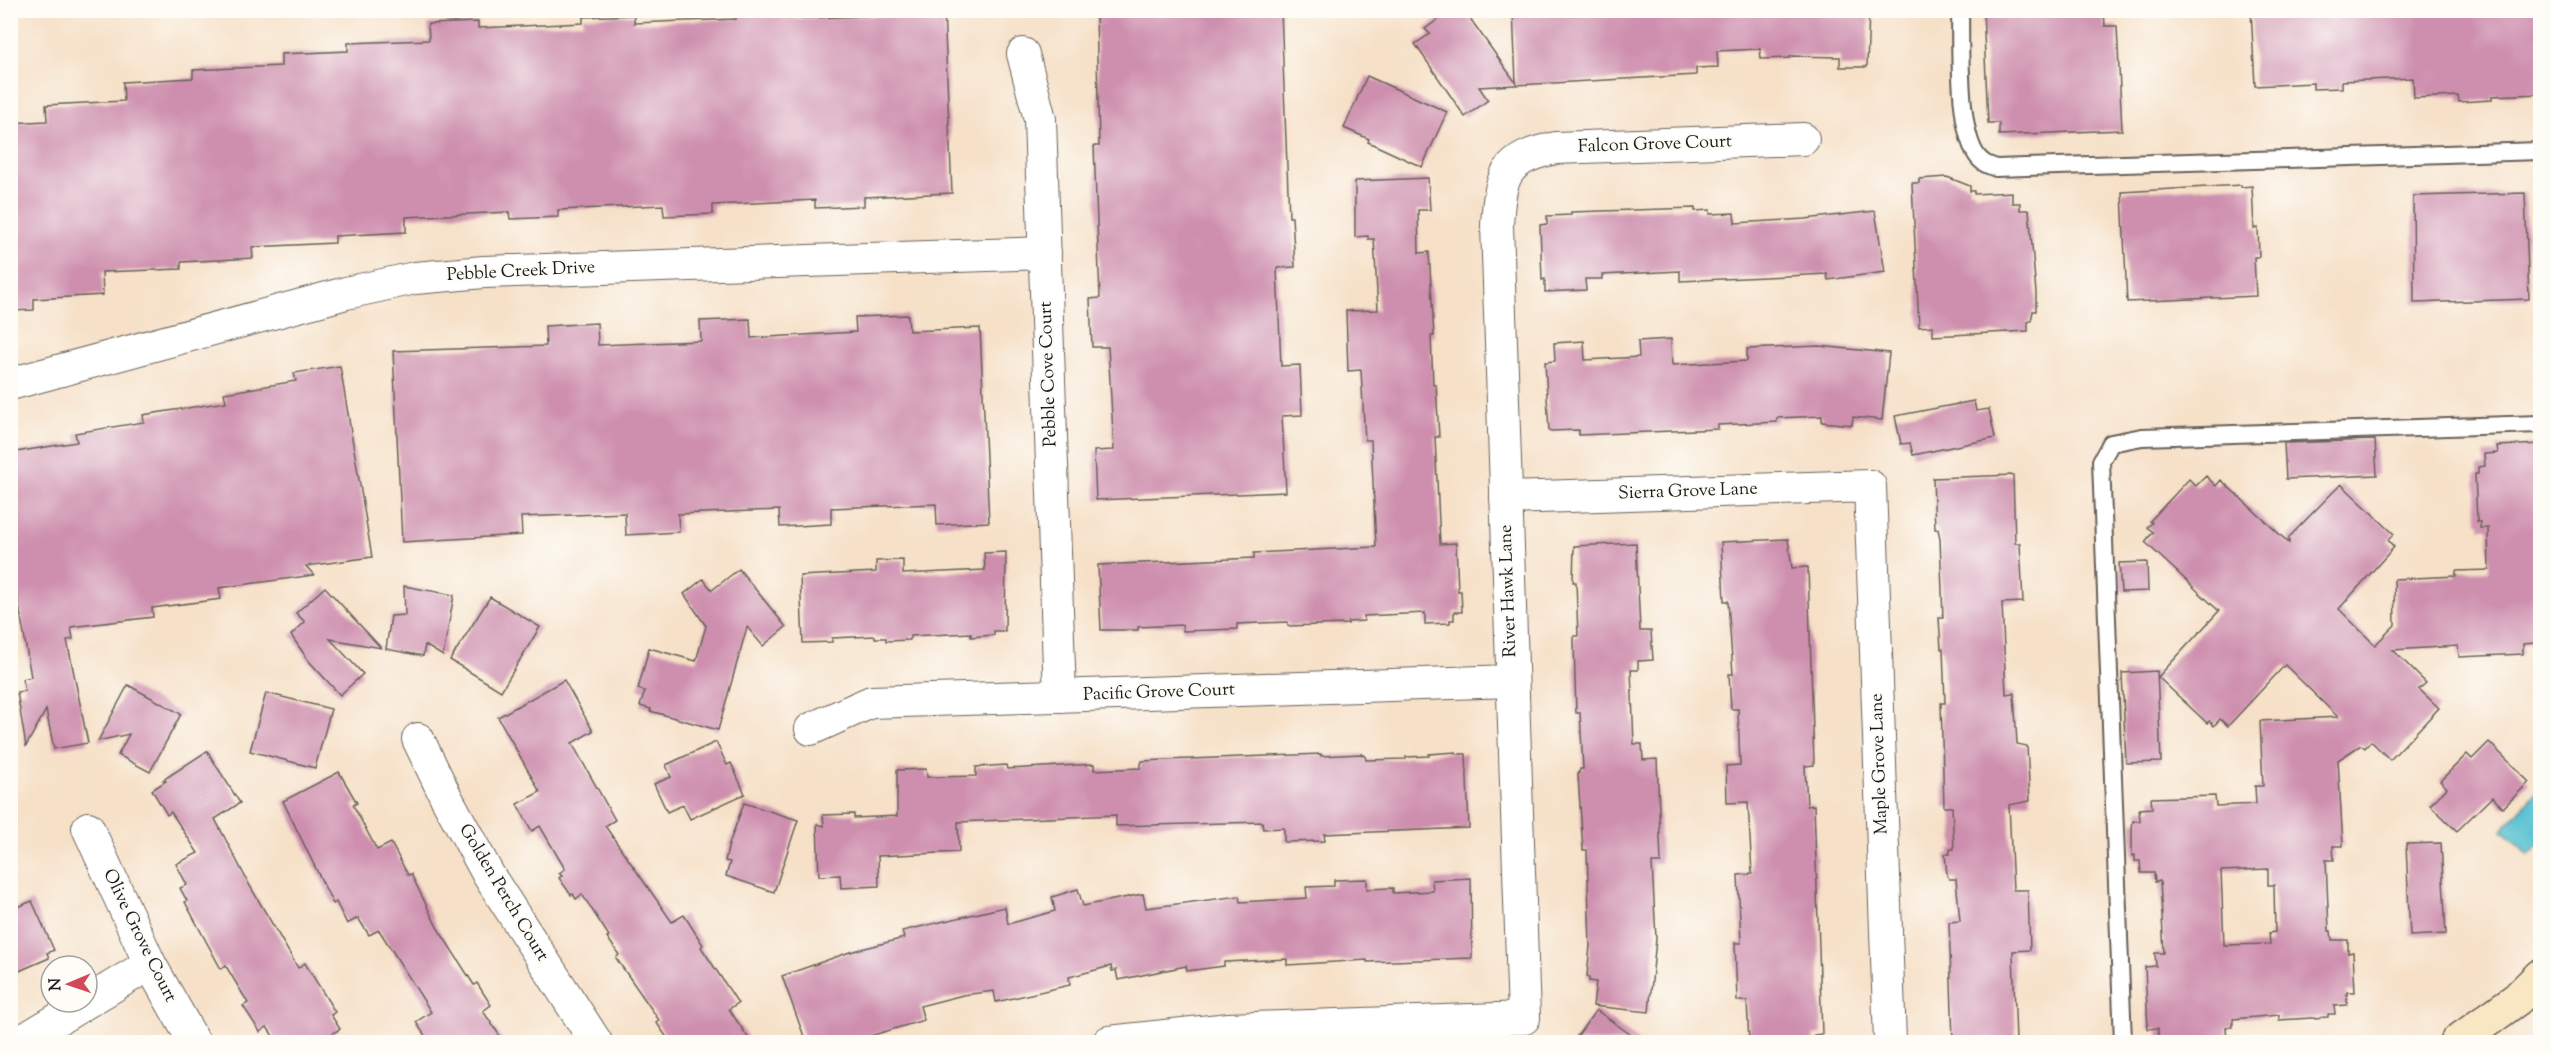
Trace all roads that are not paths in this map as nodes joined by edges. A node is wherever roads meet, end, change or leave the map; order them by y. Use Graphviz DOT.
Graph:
graph roads {
  1 [pos="1960,10"];
  2 [pos="1023,54"];
  3 [pos="1803,139"];
  4 [pos="2541,152"];
  5 [pos="1511,167"];
  6 [pos="1045,253"];
  7 [pos="10,384"];
  8 [pos="2541,424"];
  9 [pos="1870,486"];
  10 [pos="1506,498"];
  11 [pos="1512,681"];
  12 [pos="1060,696"];
  13 [pos="812,729"];
  14 [pos="418,739"];
  15 [pos="88,828"];
  16 [pos="150,964"];
  17 [pos="2541,976"];
  18 [pos="20,1042"];
  19 [pos="194,1042"];
  20 [pos="596,1042"];
  21 [pos="1109,1042"];
  22 [pos="1890,1042"];
  23 [pos="2123,1042"];
  24 [pos="2457,1042"];
  1 -- 4 [label="lane"];
  2 -- 6 [label="street, Pebble Cove Court"];
  3 -- 5 [label="street, Falcon Grove Court"];
  5 -- 10 [label="street, River Hawk Lane"];
  6 -- 7 [label="street, Pebble Creek Drive"];
  6 -- 12 [label="street, Pebble Cove Court"];
  8 -- 23 [label="lane"];
  9 -- 10 [label="street, Sierra Grove Lane"];
  9 -- 22 [label="street, Maple Grove Lane"];
  10 -- 11 [label="street, River Hawk Lane"];
  11 -- 12 [label="street, Pacific Grove Court"];
  11 -- 21 [label="street, River Hawk Lane"];
  12 -- 13 [label="street, Pacific Grove Court"];
  14 -- 20 [label="street, Golden Perch Court"];
  15 -- 16 [label="street, Olive Grove Court"];
  16 -- 18 [label="street"];
  16 -- 19 [label="street, Olive Grove Court"];
  17 -- 24 [label="main road"];
}
